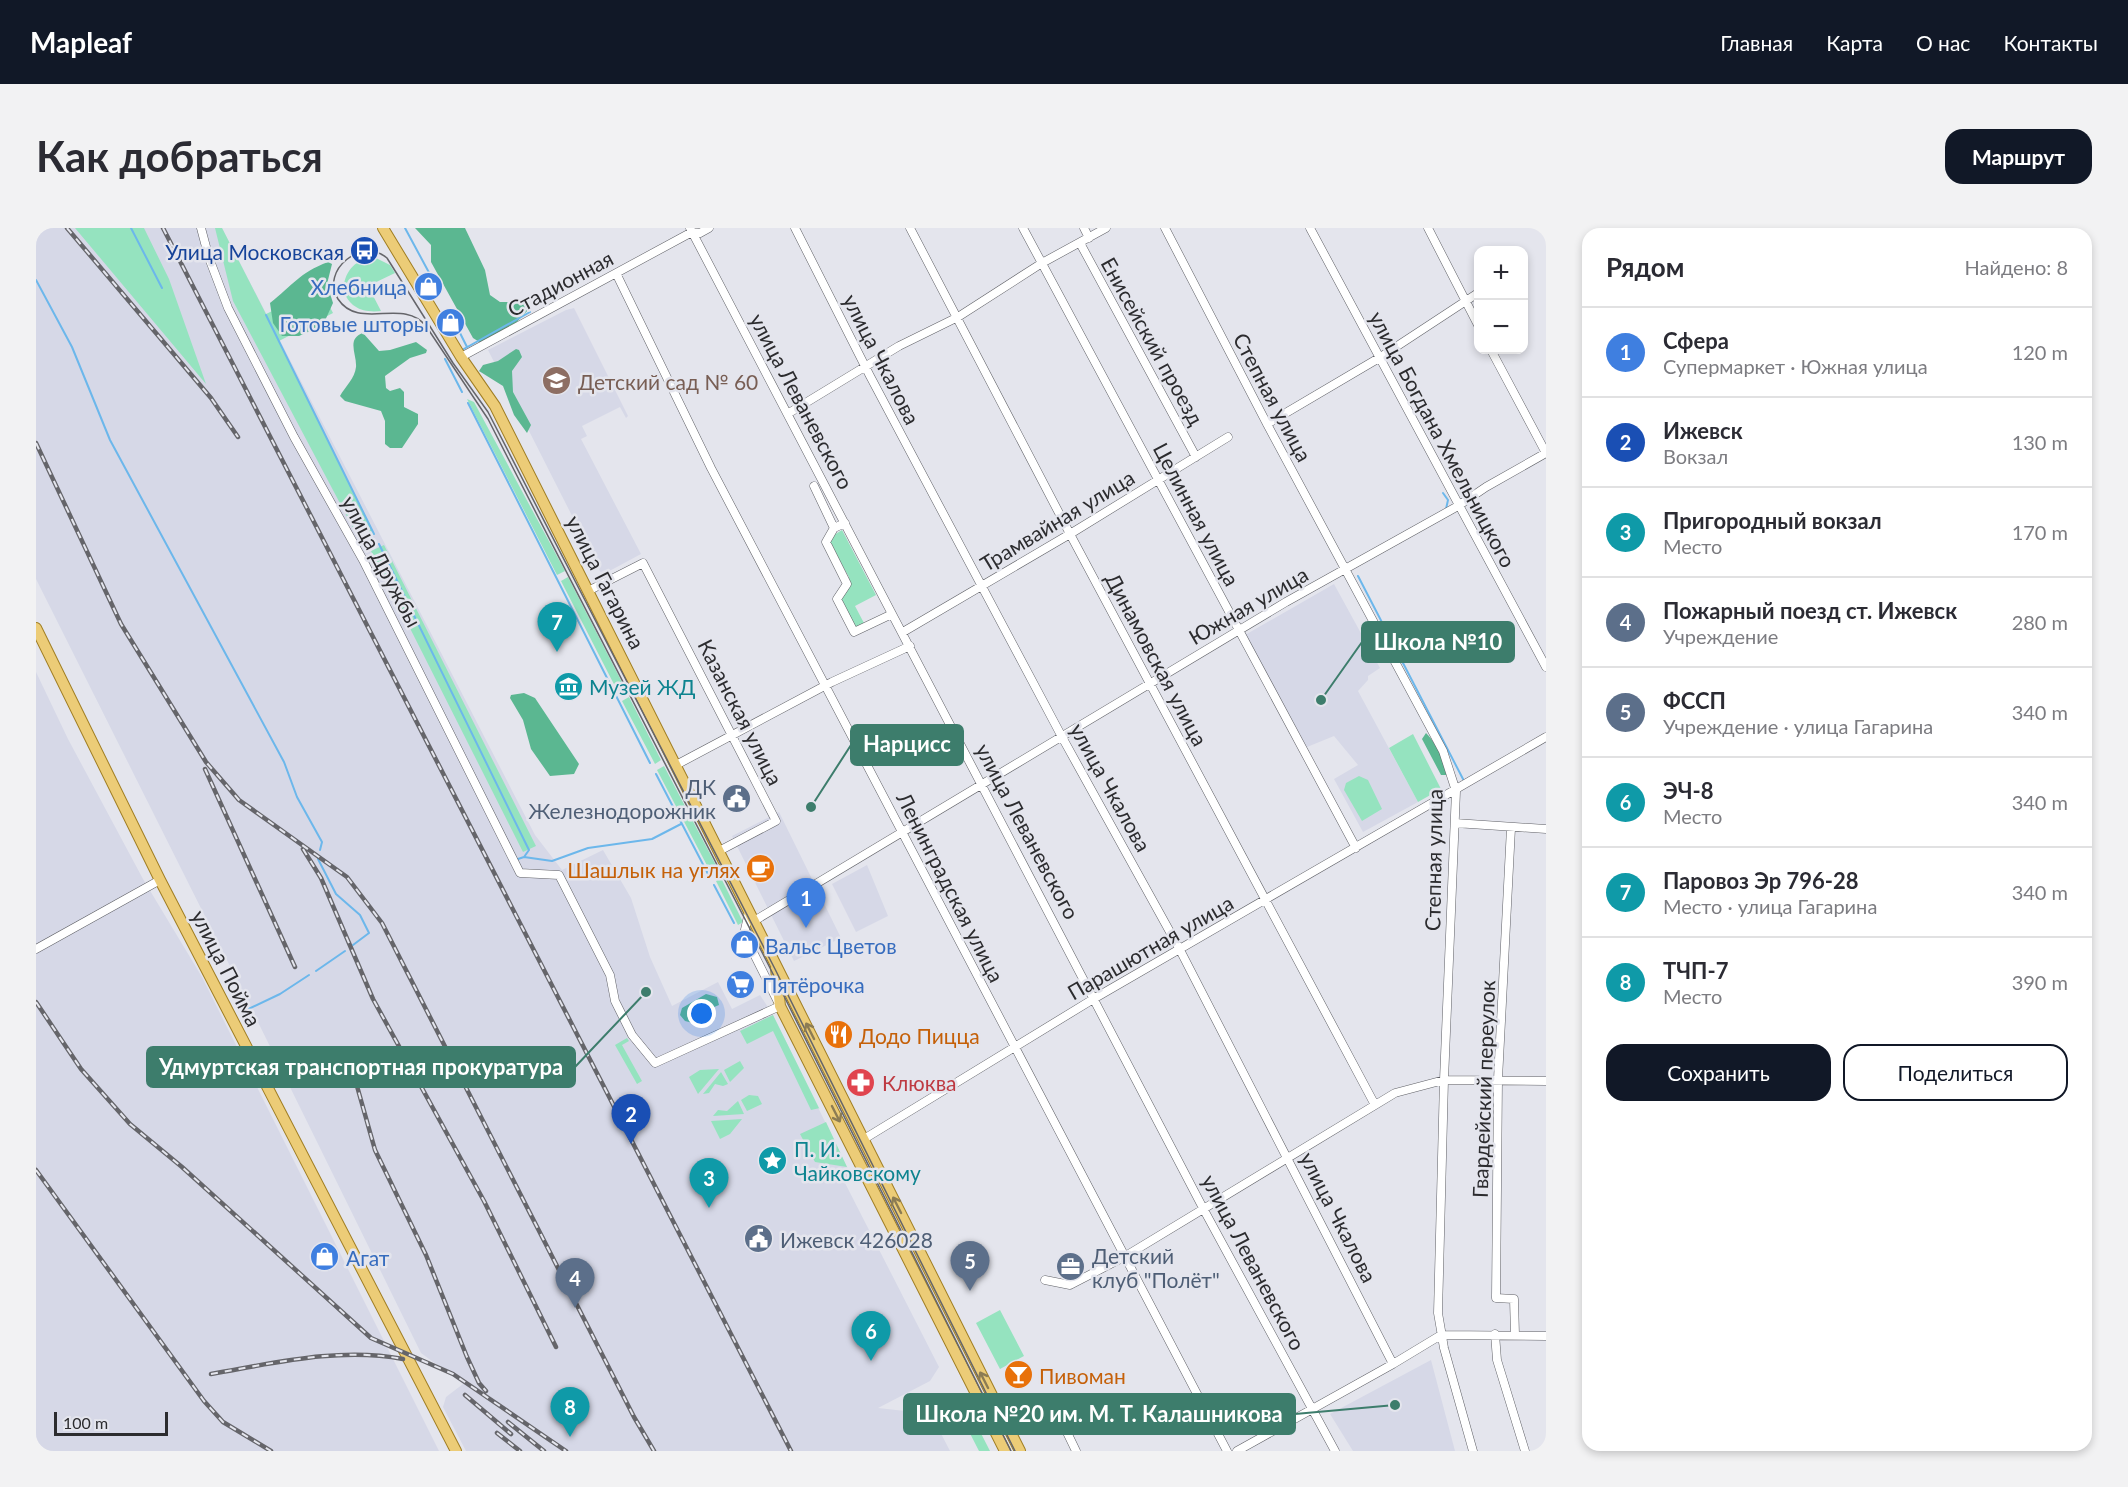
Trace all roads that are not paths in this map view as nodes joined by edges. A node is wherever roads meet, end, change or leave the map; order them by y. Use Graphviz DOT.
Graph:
graph roads {
  1 [pos="201,228"];
  2 [pos="383,228"];
  3 [pos="709,228"];
  4 [pos="795,228"];
  5 [pos="910,228"];
  6 [pos="1023,228"];
  7 [pos="1084,228"];
  8 [pos="1107,228"];
  9 [pos="1165,228"];
  10 [pos="1310,228"];
  11 [pos="1428,228"];
  12 [pos="691,230"];
  13 [pos="1089,238"];
  14 [pos="1080,243"];
  15 [pos="1042,263"];
  16 [pos="616,273"];
  17 [pos="1474,296"];
  18 [pos="1465,300"];
  19 [pos="958,317"];
  20 [pos="1474,317"];
  21 [pos="1493,354"];
  22 [pos="461,357"];
  23 [pos="1379,358"];
  24 [pos="865,367"];
  25 [pos="789,413"];
  26 [pos="1267,424"];
  27 [pos="1228,437"];
  28 [pos="1546,453"];
  29 [pos="1196,457"];
  30 [pos="1159,480"];
  31 [pos="814,486"];
  32 [pos="1458,506"];
  33 [pos="845,523"];
  34 [pos="834,528"];
  35 [pos="1070,534"];
  36 [pos="1346,570"];
  37 [pos="983,586"];
  38 [pos="588,591"];
  39 [pos="892,614"];
  40 [pos="36,628"];
  41 [pos="1238,631"];
  42 [pos="903,632"];
  43 [pos="910,646"];
  44 [pos="1546,667"];
  45 [pos="1150,685"];
  46 [pos="825,686"];
  47 [pos="733,735"];
  48 [pos="1062,737"];
  49 [pos="1546,737"];
  50 [pos="676,765"];
  51 [pos="982,784"];
  52 [pos="1456,791"];
  53 [pos="1455,823"];
  54 [pos="1511,828"];
  55 [pos="1546,829"];
  56 [pos="902,831"];
  57 [pos="1356,848"];
  58 [pos="719,851"];
  59 [pos="160,880"];
  60 [pos="1266,900"];
  61 [pos="752,916"];
  62 [pos="36,949"];
  63 [pos="1180,950"];
  64 [pos="776,964"];
  65 [pos="1095,998"];
  66 [pos="780,1006"];
  67 [pos="1014,1049"];
  68 [pos="1498,1079"];
  69 [pos="1444,1080"];
  70 [pos="1546,1081"];
  71 [pos="1375,1105"];
  72 [pos="864,1139"];
  73 [pos="1288,1158"];
  74 [pos="1204,1210"];
  75 [pos="1124,1257"];
  76 [pos="1045,1280"];
  77 [pos="1441,1335"];
  78 [pos="1494,1335"];
  79 [pos="1515,1335"];
  80 [pos="1546,1336"];
  81 [pos="1393,1364"];
  82 [pos="1313,1409"];
  83 [pos="1061,1420"];
  84 [pos="456,1451"];
  85 [pos="1005,1451"];
  86 [pos="1020,1451"];
  87 [pos="1076,1451"];
  88 [pos="1227,1451"];
  89 [pos="1237,1451"];
  90 [pos="1335,1451"];
  91 [pos="1473,1451"];
  92 [pos="1525,1451"];
  1 -- 66 [label="street, улица Дружбы"];
  2 -- 22 [label="main road, улица Гагарина"];
  3 -- 12 [label="street, Стадионная"];
  4 -- 24 [label="street, улица Чкалова"];
  5 -- 19 [label="street, Динамовская улица"];
  6 -- 15 [label="street, Целинная улица"];
  7 -- 13 [label="street, Енисейский проезд"];
  8 -- 13 [label="street"];
  9 -- 26 [label="street, Степная улица"];
  10 -- 23 [label="street, улица Богдана Хмельницкого"];
  11 -- 18 [label="street"];
  12 -- 16 [label="street, Стадионная"];
  12 -- 25 [label="street, улица Леваневского"];
  13 -- 14 [label="street"];
  14 -- 15 [label="street"];
  14 -- 29 [label="street, Енисейский проезд"];
  15 -- 19 [label="street"];
  15 -- 30 [label="street, Целинная улица"];
  16 -- 22 [label="street, Стадионная"];
  16 -- 46 [label="street, Ленинградская улица"];
  17 -- 18 [label="street"];
  18 -- 20 [label="street"];
  18 -- 23 [label="street"];
  19 -- 24 [label="street"];
  19 -- 35 [label="street, Динамовская улица"];
  21 -- 28 [label="street"];
  22 -- 38 [label="main road, улица Гагарина"];
  23 -- 26 [label="street"];
  23 -- 32 [label="street, улица Богдана Хмельницкого"];
  24 -- 25 [label="street"];
  24 -- 37 [label="street, улица Чкалова"];
  25 -- 33 [label="street, улица Леваневского"];
  26 -- 36 [label="street, Степная улица"];
  27 -- 29 [label="street, Трамвайная улица"];
  28 -- 32 [label="street, Южная улица"];
  29 -- 30 [label="street, Трамвайная улица"];
  30 -- 35 [label="street, Трамвайная улица"];
  30 -- 41 [label="street, Целинная улица"];
  31 -- 34 [label="street"];
  32 -- 36 [label="street, Южная улица"];
  32 -- 44 [label="street, улица Богдана Хмельницкого"];
  33 -- 34 [label="street"];
  33 -- 39 [label="street, улица Леваневского"];
  34 -- 39 [label="street"];
  35 -- 37 [label="street, Трамвайная улица"];
  35 -- 45 [label="street, Динамовская улица"];
  36 -- 41 [label="street, Южная улица"];
  36 -- 52 [label="street, Степная улица"];
  37 -- 42 [label="street, Трамвайная улица"];
  37 -- 48 [label="street, улица Чкалова"];
  38 -- 47 [label="street, Казанская улица"];
  38 -- 50 [label="main road, улица Гагарина"];
  39 -- 42 [label="street, улица Леваневского"];
  40 -- 59 [label="main road, улица Пойма"];
  41 -- 45 [label="street, Южная улица"];
  41 -- 57 [label="street, Целинная улица"];
  42 -- 43 [label="street, улица Леваневского"];
  43 -- 46 [label="street"];
  43 -- 51 [label="street, улица Леваневского"];
  45 -- 48 [label="street, Южная улица"];
  45 -- 60 [label="street, Динамовская улица"];
  46 -- 47 [label="street"];
  46 -- 56 [label="street, Ленинградская улица"];
  47 -- 50 [label="street"];
  47 -- 58 [label="street, Казанская улица"];
  48 -- 51 [label="street, Южная улица"];
  48 -- 63 [label="street, улица Чкалова"];
  49 -- 52 [label="street, Парашютная улица"];
  50 -- 58 [label="main road, улица Гагарина"];
  51 -- 56 [label="street, Южная улица"];
  51 -- 65 [label="street, улица Леваневского"];
  52 -- 53 [label="street, Степная улица"];
  52 -- 57 [label="street, Парашютная улица"];
  53 -- 54 [label="street"];
  53 -- 69 [label="street, Степная улица"];
  54 -- 55 [label="street"];
  54 -- 68 [label="street, Гвардейский переулок"];
  56 -- 61 [label="street, Южная улица"];
  56 -- 67 [label="street, Ленинградская улица"];
  57 -- 60 [label="street, Парашютная улица"];
  58 -- 61 [label="main road, улица Гагарина"];
  59 -- 62 [label="street"];
  59 -- 84 [label="main road, улица Пойма"];
  60 -- 63 [label="street, Парашютная улица"];
  60 -- 71 [label="street, Динамовская улица"];
  61 -- 64 [label="main road, улица Гагарина"];
  61 -- 66 [label="street"];
  63 -- 65 [label="street, Парашютная улица"];
  63 -- 73 [label="street, улица Чкалова"];
  64 -- 66 [label="main road, улица Гагарина"];
  72 -- 64 [label="main road, улица Гагарина, one-way"];
  65 -- 67 [label="street, Парашютная улица"];
  65 -- 74 [label="street, улица Леваневского"];
  66 -- 85 [label="main road, улица Гагарина, one-way"];
  67 -- 72 [label="street, Парашютная улица"];
  67 -- 75 [label="street, Ленинградская улица"];
  68 -- 69 [label="street"];
  68 -- 70 [label="street"];
  68 -- 79 [label="street, Гвардейский переулок"];
  69 -- 71 [label="street"];
  69 -- 77 [label="street, Степная улица"];
  71 -- 73 [label="street"];
  86 -- 72 [label="main road, улица Гагарина, one-way"];
  73 -- 74 [label="street"];
  73 -- 81 [label="street, улица Чкалова"];
  74 -- 75 [label="street"];
  74 -- 82 [label="street, улица Леваневского"];
  75 -- 76 [label="street"];
  75 -- 88 [label="street, Ленинградская улица"];
  77 -- 78 [label="street"];
  77 -- 81 [label="street"];
  77 -- 91 [label="street, Степная улица"];
  78 -- 79 [label="street"];
  78 -- 92 [label="street"];
  79 -- 80 [label="street"];
  81 -- 82 [label="street"];
  82 -- 89 [label="street"];
  82 -- 90 [label="street, улица Леваневского"];
  83 -- 87 [label="street"];
}
